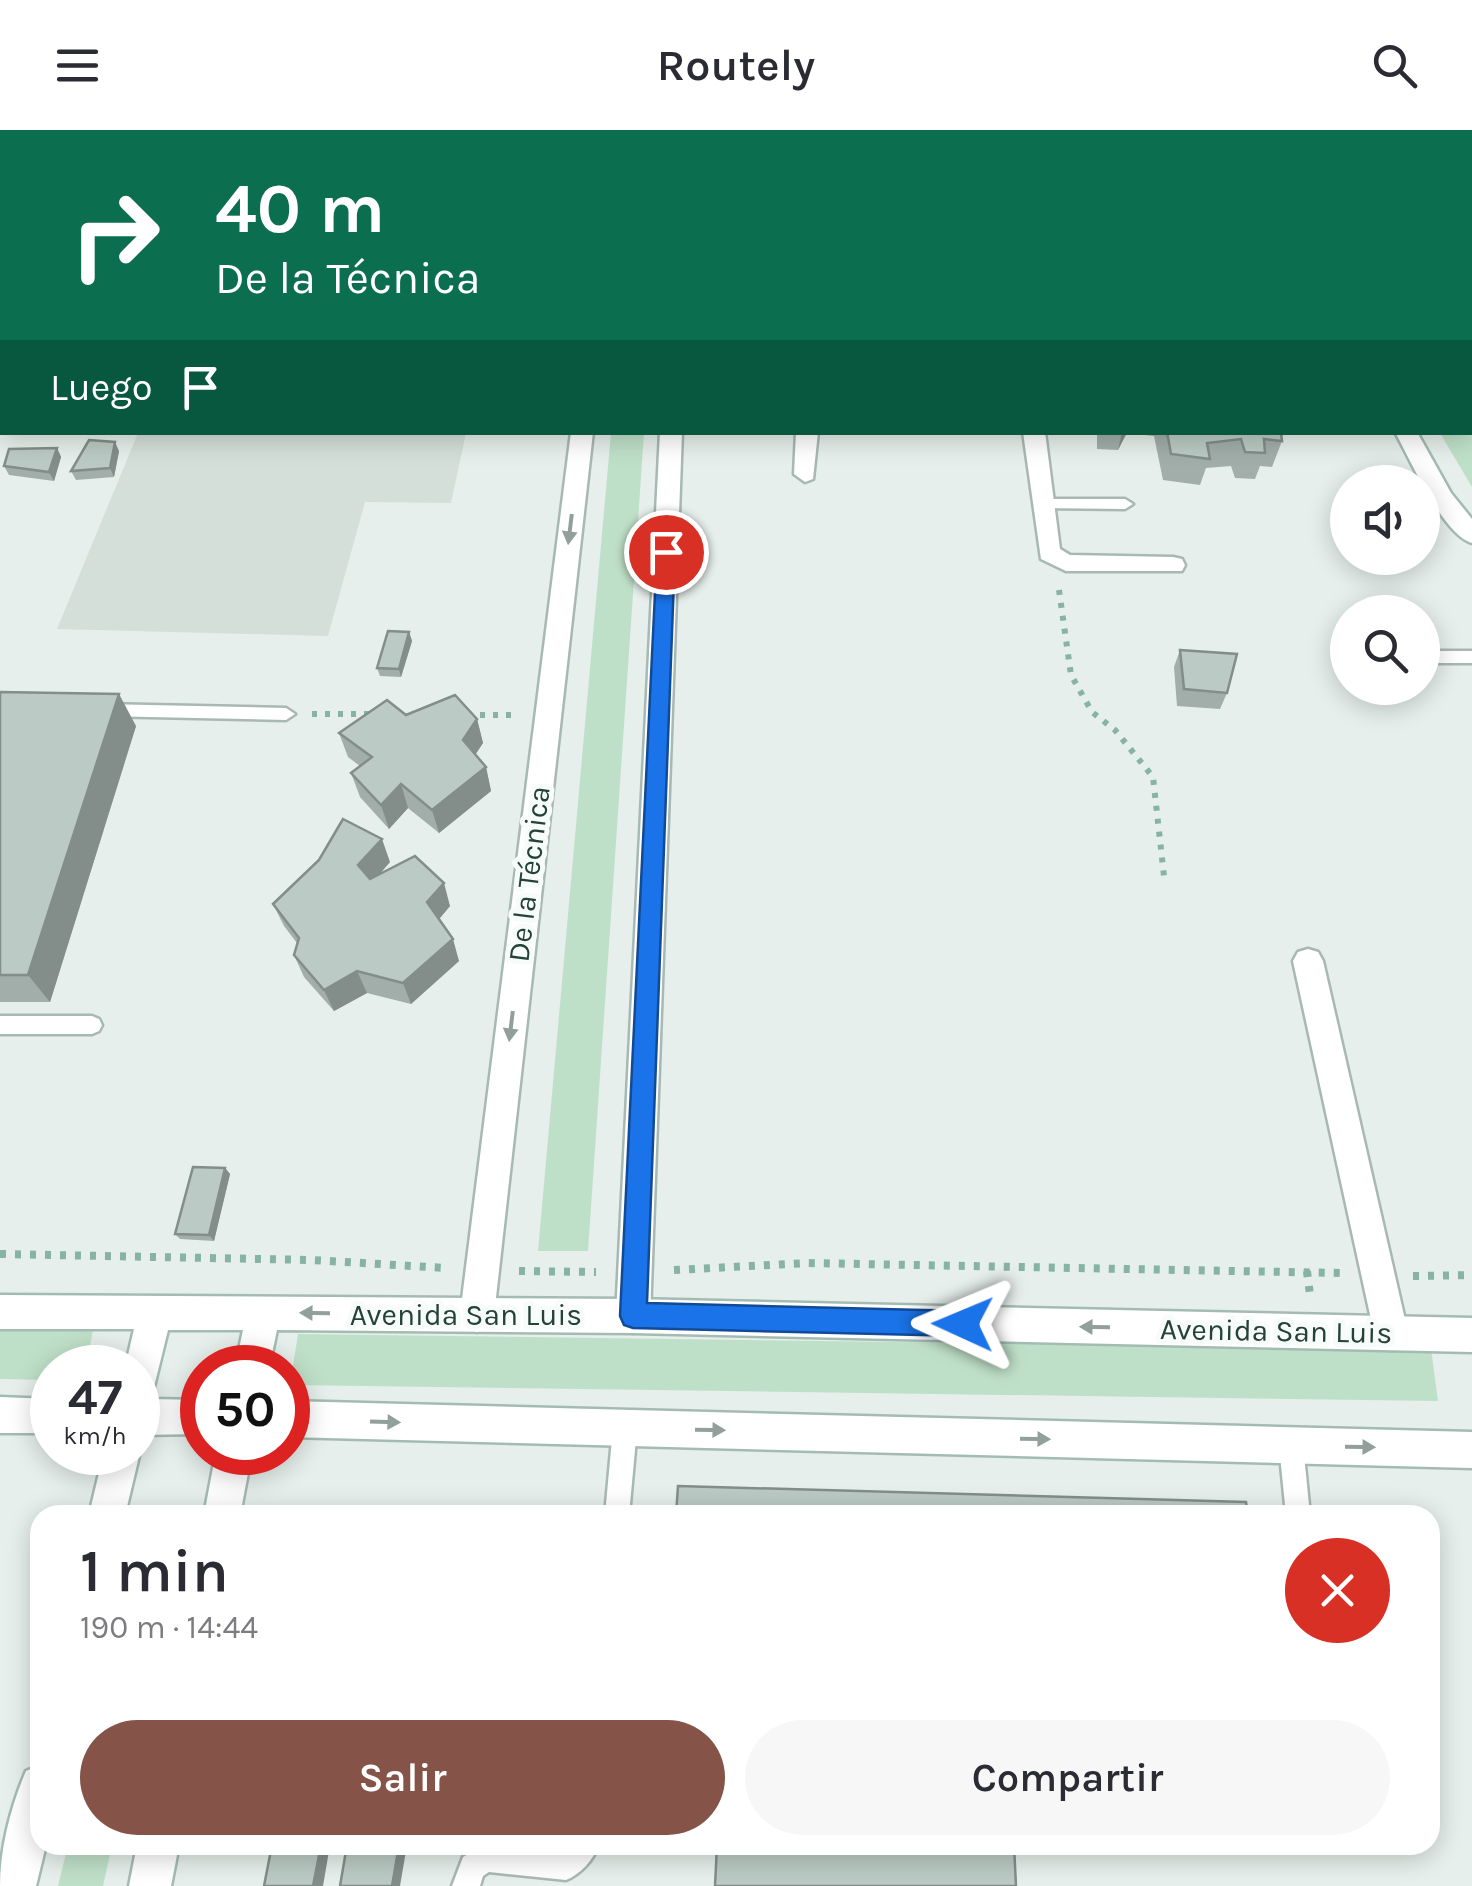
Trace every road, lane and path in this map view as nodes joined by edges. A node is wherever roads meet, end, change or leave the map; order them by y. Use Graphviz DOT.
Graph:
graph roads {
  1 [pos="582,435"];
  2 [pos="671,435"];
  3 [pos="807,435"];
  4 [pos="1034,435"];
  5 [pos="1408,435"];
  6 [pos="805,474"];
  7 [pos="1045,504"];
  8 [pos="1125,504"];
  9 [pos="1472,535"];
  10 [pos="1056,559"];
  11 [pos="1173,565"];
  12 [pos="1440,657"];
  13 [pos="1472,657"];
  14 [pos="74,710"];
  15 [pos="286,714"];
  16 [pos="379,714"];
  17 [pos="454,715"];
  18 [pos="548,716"];
  19 [pos="1164,876"];
  20 [pos="1308,960"];
  21 [pos="0,1025"];
  22 [pos="92,1025"];
  23 [pos="0,1254"];
  24 [pos="482,1270"];
  25 [pos="635,1272"];
  26 [pos="1378,1276"];
  27 [pos="1472,1276"];
  28 [pos="0,1312"];
  29 [pos="155,1312"];
  30 [pos="264,1313"];
  31 [pos="477,1315"];
  32 [pos="633,1316"];
  33 [pos="1391,1333"];
  34 [pos="1472,1336"];
  35 [pos="148,1345"];
  36 [pos="257,1345"];
  37 [pos="0,1415"];
  38 [pos="30,1416"];
  39 [pos="310,1420"];
  40 [pos="625,1428"];
  41 [pos="1291,1445"];
  42 [pos="1472,1450"];
  43 [pos="117,1475"];
  44 [pos="230,1475"];
  45 [pos="109,1505"];
  46 [pos="224,1505"];
  47 [pos="618,1505"];
  48 [pos="1297,1505"];
  49 [pos="30,1826"];
  50 [pos="156,1855"];
  51 [pos="576,1855"];
  52 [pos="15,1886"];
  53 [pos="150,1886"];
  54 [pos="466,1886"];
  1 -- 18 [label="street, De la Técnica, one-way"];
  2 -- 25 [label="street"];
  3 -- 6 [label="street"];
  4 -- 7 [label="street"];
  5 -- 9 [label="street"];
  7 -- 8 [label="lane"];
  7 -- 10 [label="street"];
  10 -- 11 [label="street"];
  10 -- 19 [label="path"];
  12 -- 13 [label="lane"];
  14 -- 15 [label="lane"];
  15 -- 16 [label="path"];
  17 -- 18 [label="path"];
  18 -- 24 [label="street, De la Técnica, one-way"];
  20 -- 26 [label="street"];
  21 -- 22 [label="lane"];
  23 -- 24 [label="path"];
  24 -- 25 [label="path"];
  24 -- 31 [label="street, De la Técnica"];
  25 -- 26 [label="path"];
  25 -- 32 [label="street"];
  26 -- 27 [label="path"];
  26 -- 33 [label="street"];
  28 -- 29 [label="street, Avenida San Luis"];
  29 -- 30 [label="street, Avenida San Luis"];
  29 -- 35 [label="street"];
  31 -- 30 [label="street, Avenida San Luis, one-way"];
  30 -- 36 [label="street"];
  31 -- 32 [label="street, Avenida San Luis"];
  33 -- 32 [label="street, Avenida San Luis, one-way"];
  33 -- 34 [label="street, Avenida San Luis"];
  37 -- 38 [label="street"];
  39 -- 40 [label="street, one-way"];
  40 -- 41 [label="street, one-way"];
  40 -- 47 [label="lane"];
  41 -- 42 [label="street, one-way"];
  41 -- 48 [label="lane"];
  43 -- 45 [label="street"];
  44 -- 46 [label="street"];
  49 -- 52 [label="street"];
  50 -- 53 [label="street"];
  51 -- 54 [label="lane"];
}
